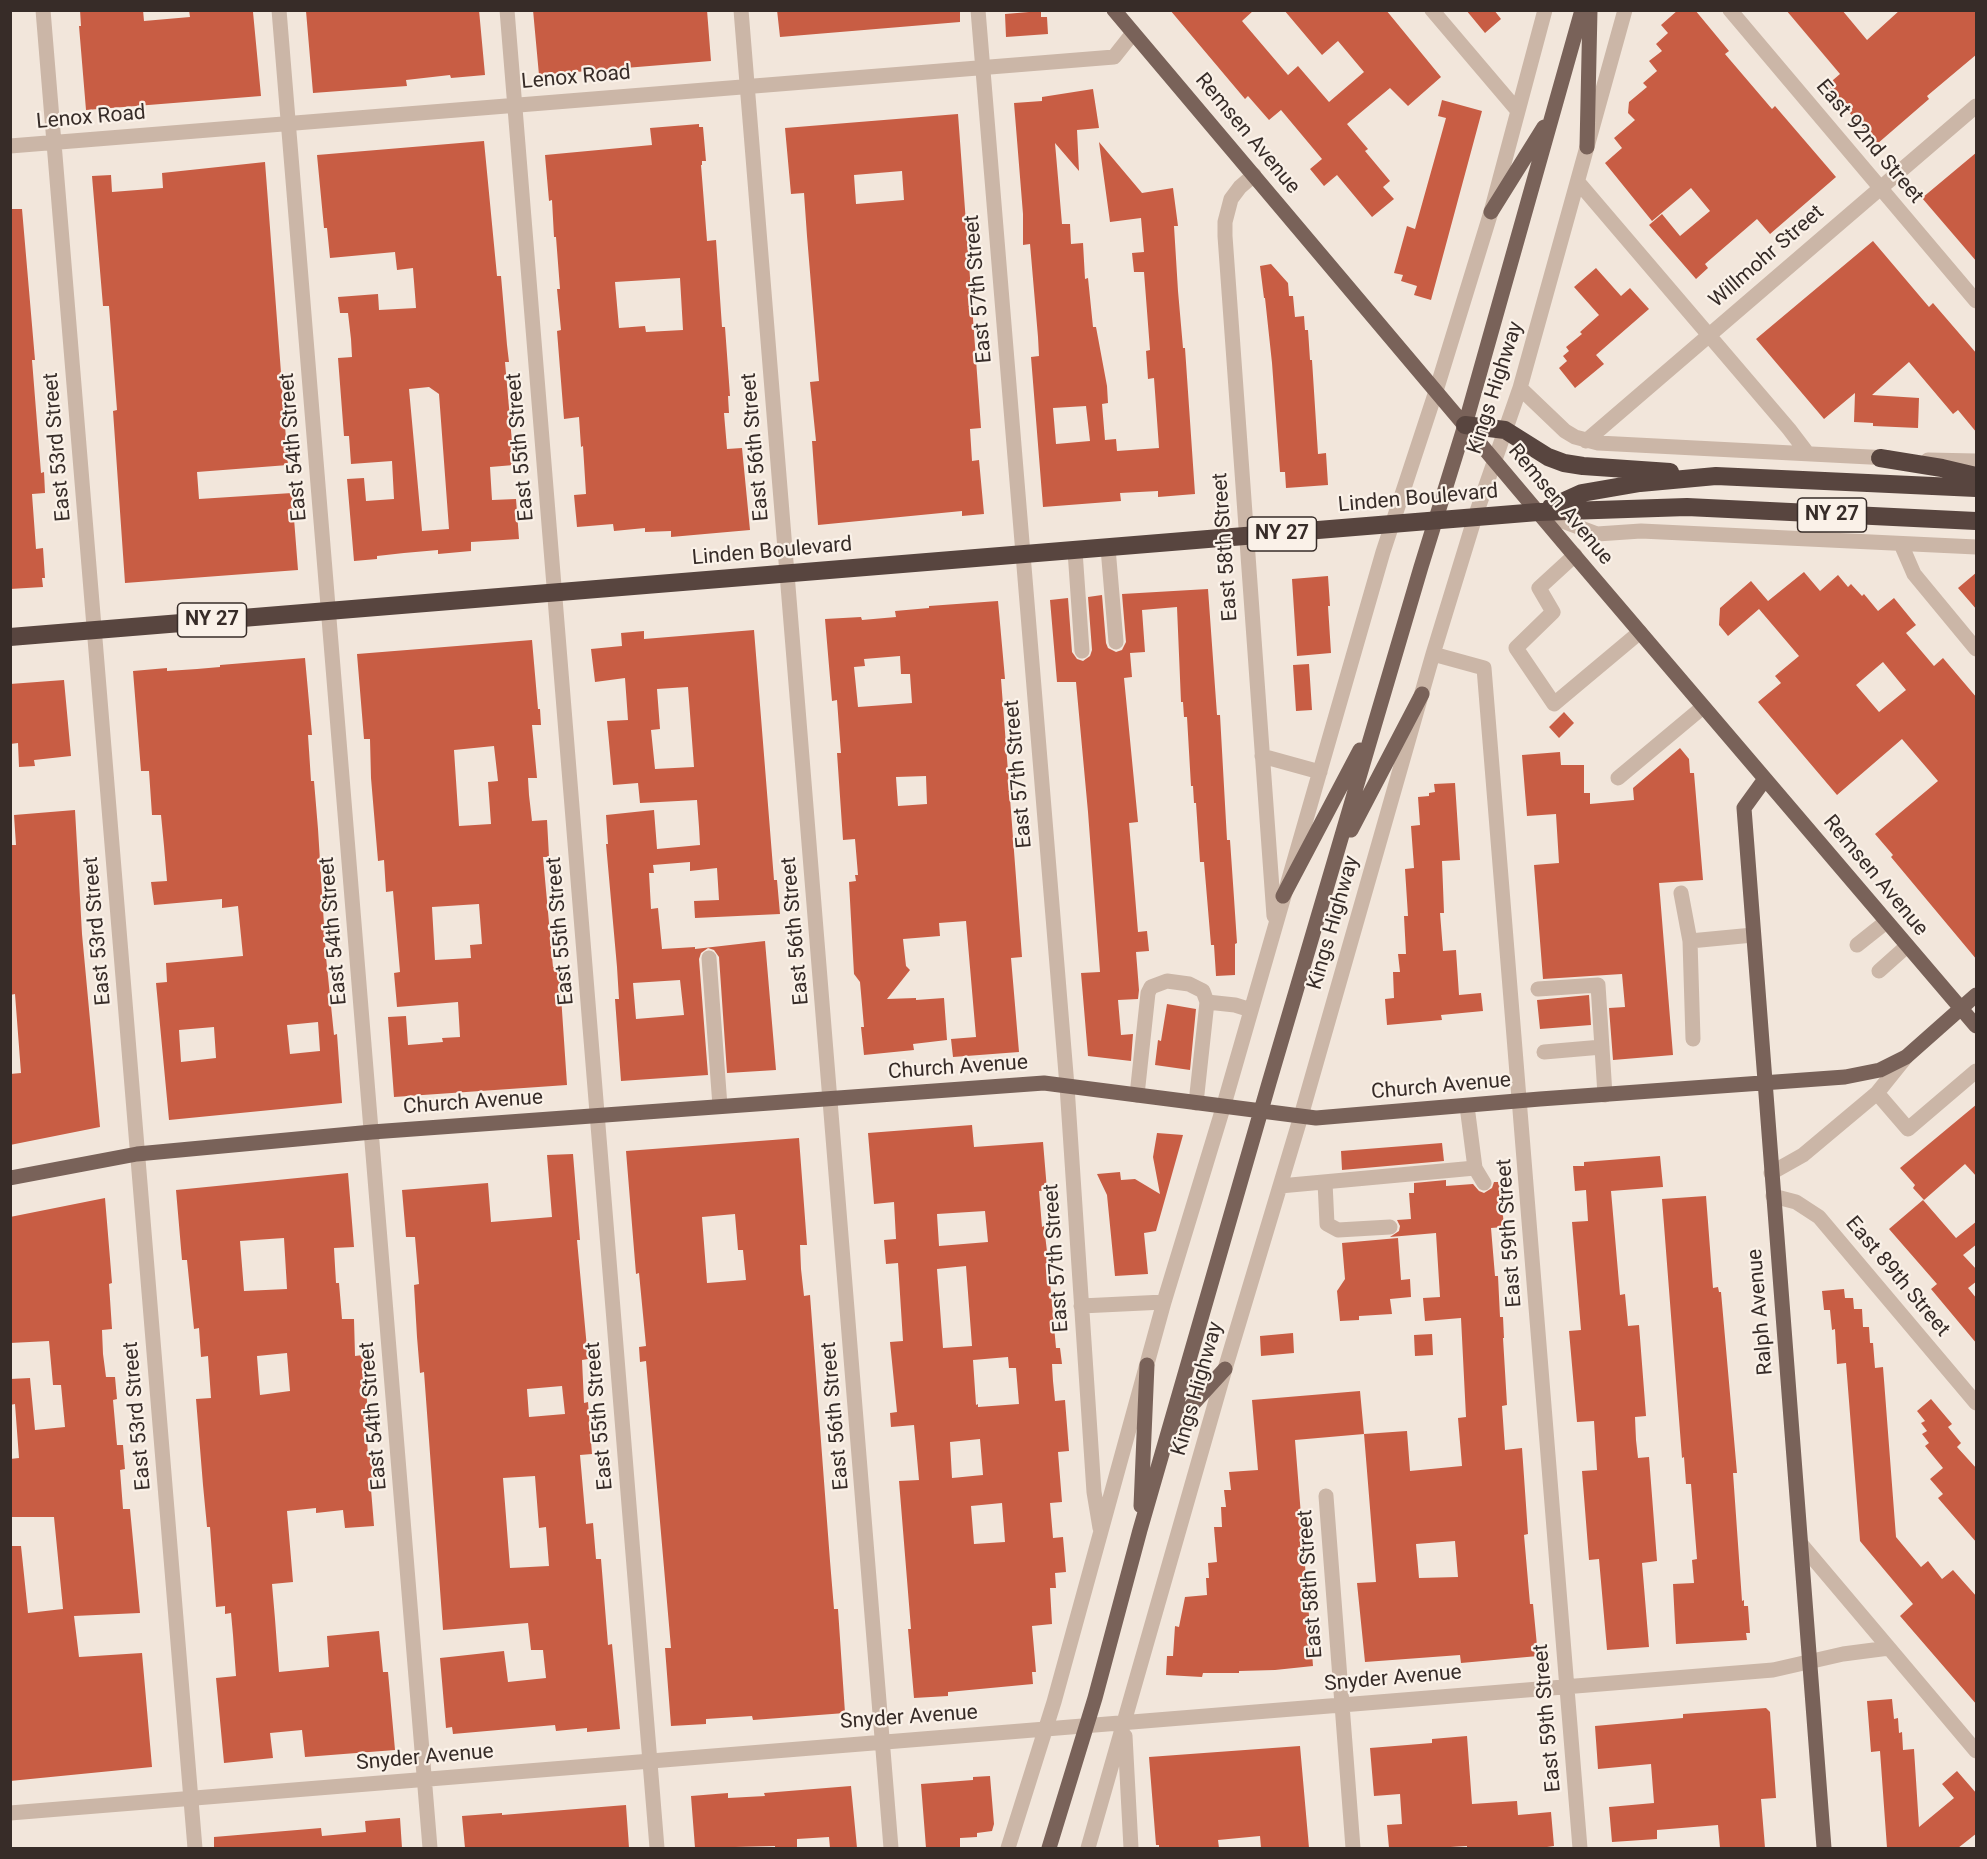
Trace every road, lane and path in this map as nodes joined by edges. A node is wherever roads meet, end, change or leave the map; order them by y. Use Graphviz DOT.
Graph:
graph roads {
  1 [pos="43,10"];
  2 [pos="279,10"];
  3 [pos="507,10"];
  4 [pos="741,10"];
  5 [pos="978,10"];
  6 [pos="1114,10"];
  7 [pos="1432,10"];
  8 [pos="1545,10"];
  9 [pos="1582,10"];
  10 [pos="1590,10"];
  11 [pos="1625,10"];
  12 [pos="1730,10"];
  13 [pos="1133,33"];
  14 [pos="982,68"];
  15 [pos="748,86"];
  16 [pos="514,104"];
  17 [pos="1977,106"];
  18 [pos="1517,110"];
  19 [pos="1554,112"];
  20 [pos="288,124"];
  21 [pos="54,142"];
  22 [pos="10,146"];
  23 [pos="1587,147"];
  24 [pos="1254,175"];
  25 [pos="1578,182"];
  26 [pos="1880,188"];
  27 [pos="1491,212"];
  28 [pos="1977,301"];
  29 [pos="1708,334"];
  30 [pos="1520,388"];
  31 [pos="1436,391"];
  32 [pos="1465,425"];
  33 [pos="1505,430"];
  34 [pos="1586,441"];
  35 [pos="1808,454"];
  36 [pos="1880,458"];
  37 [pos="1495,460"];
  38 [pos="1977,461"];
  39 [pos="1716,476"];
  40 [pos="1977,476"];
  41 [pos="1977,488"];
  42 [pos="1538,512"];
  43 [pos="1475,517"];
  44 [pos="1435,519"];
  45 [pos="1913,519"];
  46 [pos="1977,521"];
  47 [pos="1392,524"];
  48 [pos="1977,533"];
  49 [pos="1247,537"];
  50 [pos="1901,544"];
  51 [pos="1977,547"];
  52 [pos="1108,548"];
  53 [pos="1075,551"];
  54 [pos="1022,555"];
  55 [pos="1575,555"];
  56 [pos="788,574"];
  57 [pos="554,592"];
  58 [pos="329,611"];
  59 [pos="94,630"];
  60 [pos="1640,632"];
  61 [pos="10,637"];
  62 [pos="1116,642"];
  63 [pos="1977,649"];
  64 [pos="1082,651"];
  65 [pos="1433,654"];
  66 [pos="1422,694"];
  67 [pos="1703,706"];
  68 [pos="1376,720"];
  69 [pos="1262,756"];
  70 [pos="1320,772"];
  71 [pos="1617,778"];
  72 [pos="1765,779"];
  73 [pos="1334,862"];
  74 [pos="1681,893"];
  75 [pos="1283,896"];
  76 [pos="1886,922"];
  77 [pos="1274,927"];
  78 [pos="1753,935"];
  79 [pos="1690,941"];
  80 [pos="1857,945"];
  81 [pos="1907,946"];
  82 [pos="709,958"];
  83 [pos="1879,971"];
  84 [pos="1538,989"];
  85 [pos="1977,995"];
  86 [pos="1207,1002"];
  87 [pos="1960,1009"];
  88 [pos="1251,1010"];
  89 [pos="1977,1026"];
  90 [pos="1693,1038"];
  91 [pos="1602,1047"];
  92 [pos="1544,1052"];
  93 [pos="1906,1057"];
  94 [pos="1977,1071"];
  95 [pos="1764,1084"];
  96 [pos="1066,1086"];
  97 [pos="1877,1093"];
  98 [pos="1137,1095"];
  99 [pos="1605,1095"];
  100 [pos="831,1098"];
  101 [pos="1520,1101"];
  102 [pos="1196,1103"];
  103 [pos="720,1106"];
  104 [pos="1467,1106"];
  105 [pos="1223,1108"];
  106 [pos="1260,1112"];
  107 [pos="597,1115"];
  108 [pos="1301,1116"];
  109 [pos="372,1132"];
  110 [pos="138,1154"];
  111 [pos="1475,1168"];
  112 [pos="1771,1173"];
  113 [pos="10,1178"];
  114 [pos="1325,1182"];
  115 [pos="1484,1183"];
  116 [pos="1280,1186"];
  117 [pos="1773,1196"];
  118 [pos="1390,1227"];
  119 [pos="1164,1302"];
  120 [pos="1082,1306"];
  121 [pos="1147,1365"];
  122 [pos="1225,1369"];
  123 [pos="1977,1403"];
  124 [pos="1168,1432"];
  125 [pos="1326,1496"];
  126 [pos="1140,1530"];
  127 [pos="1101,1534"];
  128 [pos="1801,1544"];
  129 [pos="1889,1648"];
  130 [pos="1810,1662"];
  131 [pos="1566,1686"];
  132 [pos="1341,1704"];
  133 [pos="1125,1721"];
  134 [pos="1086,1725"];
  135 [pos="1046,1729"];
  136 [pos="883,1741"];
  137 [pos="1977,1751"];
  138 [pos="650,1761"];
  139 [pos="424,1779"];
  140 [pos="190,1798"];
  141 [pos="10,1813"];
  142 [pos="195,1848"];
  143 [pos="430,1848"];
  144 [pos="657,1848"];
  145 [pos="891,1848"];
  146 [pos="1008,1848"];
  147 [pos="1049,1848"];
  148 [pos="1088,1848"];
  149 [pos="1131,1848"];
  150 [pos="1353,1848"];
  151 [pos="1580,1848"];
  152 [pos="1824,1848"];
  1 -- 21 [label="street, East 53rd Street"];
  2 -- 20 [label="street, East 54th Street"];
  3 -- 16 [label="street, East 55th Street"];
  4 -- 15 [label="street, East 56th Street"];
  5 -- 14 [label="street, East 57th Street"];
  6 -- 13 [label="main road, Remsen Avenue"];
  7 -- 18 [label="street"];
  8 -- 18 [label="street"];
  9 -- 19 [label="main road, Kings Highway"];
  10 -- 23 [label="main road"];
  11 -- 23 [label="street, Kings Highway"];
  12 -- 26 [label="street, East 92nd Street"];
  13 -- 14 [label="street, Lenox Road"];
  13 -- 24 [label="main road, Remsen Avenue"];
  14 -- 15 [label="street, Lenox Road"];
  14 -- 54 [label="street, East 57th Street"];
  15 -- 16 [label="street, Lenox Road"];
  15 -- 56 [label="street, East 56th Street"];
  16 -- 20 [label="street, Lenox Road"];
  16 -- 57 [label="street, East 55th Street"];
  17 -- 26 [label="street, Willmohr Street"];
  18 -- 27 [label="street"];
  19 -- 27 [label="main road"];
  19 -- 32 [label="main road, Kings Highway"];
  20 -- 21 [label="street, Lenox Road"];
  20 -- 58 [label="street, East 54th Street"];
  21 -- 22 [label="street, Lenox Road"];
  21 -- 59 [label="street, East 53rd Street"];
  23 -- 25 [label="street, Kings Highway"];
  24 -- 31 [label="main road, Remsen Avenue"];
  24 -- 49 [label="street, East 58th Street"];
  25 -- 29 [label="street"];
  25 -- 30 [label="street, Kings Highway"];
  26 -- 28 [label="street, East 92nd Street"];
  26 -- 29 [label="street, Willmohr Street"];
  27 -- 31 [label="street"];
  29 -- 34 [label="street, Willmohr Street"];
  29 -- 35 [label="street"];
  30 -- 33 [label="street, Kings Highway"];
  30 -- 34 [label="street"];
  31 -- 32 [label="main road, Remsen Avenue"];
  31 -- 47 [label="street"];
  32 -- 33 [label="highway"];
  32 -- 37 [label="main road, Remsen Avenue"];
  32 -- 44 [label="main road, Kings Highway"];
  33 -- 37 [label="street, Kings Highway"];
  33 -- 39 [label="highway"];
  34 -- 35 [label="street"];
  35 -- 36 [label="street"];
  36 -- 38 [label="street"];
  36 -- 40 [label="highway"];
  37 -- 42 [label="main road, Remsen Avenue"];
  37 -- 43 [label="street, Kings Highway"];
  39 -- 41 [label="highway, Linden Boulevard / NY 27"];
  39 -- 42 [label="highway, Linden Boulevard / NY 27"];
  42 -- 43 [label="highway, Linden Boulevard / NY 27"];
  42 -- 45 [label="highway, Linden Boulevard / NY 27"];
  42 -- 50 [label="street, Linden Boulevard"];
  42 -- 55 [label="main road, Remsen Avenue"];
  43 -- 44 [label="highway, Linden Boulevard / NY 27"];
  43 -- 65 [label="street, Kings Highway"];
  44 -- 47 [label="highway, Linden Boulevard / NY 27"];
  44 -- 68 [label="main road, Kings Highway"];
  45 -- 46 [label="highway, Linden Boulevard / NY 27"];
  45 -- 48 [label="highway"];
  47 -- 49 [label="highway, Linden Boulevard / NY 27"];
  47 -- 70 [label="street"];
  49 -- 52 [label="highway, Linden Boulevard / NY 27"];
  49 -- 69 [label="street, East 58th Street"];
  50 -- 51 [label="street, Linden Boulevard"];
  50 -- 63 [label="street"];
  52 -- 53 [label="highway, Linden Boulevard / NY 27"];
  52 -- 62 [label="street"];
  53 -- 54 [label="highway, Linden Boulevard / NY 27"];
  53 -- 64 [label="street"];
  54 -- 56 [label="highway, Linden Boulevard / NY 27"];
  54 -- 96 [label="street, East 57th Street"];
  55 -- 60 [label="main road, Remsen Avenue"];
  55 -- 60 [label="street"];
  56 -- 57 [label="highway, Linden Boulevard / NY 27"];
  56 -- 100 [label="street, East 56th Street"];
  57 -- 58 [label="highway, Linden Boulevard / NY 27"];
  57 -- 107 [label="street, East 55th Street"];
  58 -- 59 [label="highway, Linden Boulevard / NY 27"];
  58 -- 109 [label="street, East 54th Street"];
  59 -- 61 [label="highway, Linden Boulevard / NY 27"];
  59 -- 110 [label="street, East 53rd Street"];
  60 -- 67 [label="main road, Remsen Avenue"];
  65 -- 66 [label="street, Kings Highway"];
  65 -- 101 [label="street, East 59th Street"];
  66 -- 73 [label="main road"];
  66 -- 108 [label="street, Kings Highway"];
  67 -- 71 [label="street"];
  67 -- 72 [label="main road, Remsen Avenue"];
  68 -- 73 [label="main road, Kings Highway"];
  68 -- 75 [label="main road"];
  69 -- 70 [label="street"];
  69 -- 77 [label="street, East 58th Street"];
  70 -- 75 [label="street"];
  72 -- 76 [label="main road, Remsen Avenue"];
  72 -- 78 [label="main road, Ralph Avenue"];
  73 -- 106 [label="main road, Kings Highway"];
  74 -- 79 [label="street"];
  75 -- 77 [label="street"];
  76 -- 80 [label="street"];
  76 -- 81 [label="main road, Remsen Avenue"];
  77 -- 88 [label="street"];
  78 -- 79 [label="street"];
  78 -- 95 [label="main road, Ralph Avenue"];
  79 -- 90 [label="street"];
  81 -- 83 [label="street"];
  81 -- 87 [label="main road, Remsen Avenue"];
  82 -- 103 [label="street"];
  84 -- 91 [label="street"];
  85 -- 87 [label="main road, Church Avenue"];
  86 -- 88 [label="street"];
  86 -- 98 [label="street"];
  86 -- 102 [label="street"];
  87 -- 89 [label="main road, Remsen Avenue"];
  87 -- 93 [label="main road, Church Avenue"];
  88 -- 105 [label="street"];
  91 -- 92 [label="street"];
  91 -- 99 [label="street"];
  93 -- 95 [label="main road, Church Avenue"];
  93 -- 97 [label="street, Church Avenue"];
  94 -- 97 [label="street"];
  95 -- 99 [label="main road, Church Avenue"];
  95 -- 112 [label="main road, Ralph Avenue"];
  96 -- 98 [label="main road, Church Avenue"];
  96 -- 100 [label="main road, Church Avenue"];
  96 -- 120 [label="street, East 57th Street"];
  97 -- 112 [label="street, Church Avenue"];
  98 -- 102 [label="main road, Church Avenue"];
  99 -- 101 [label="main road, Church Avenue"];
  100 -- 103 [label="main road, Church Avenue"];
  100 -- 136 [label="street, East 56th Street"];
  101 -- 104 [label="main road, Church Avenue"];
  101 -- 131 [label="street, East 59th Street"];
  102 -- 105 [label="main road, Church Avenue"];
  103 -- 107 [label="main road, Church Avenue"];
  104 -- 108 [label="main road, Church Avenue"];
  104 -- 111 [label="street"];
  105 -- 106 [label="main road, Church Avenue"];
  105 -- 119 [label="street"];
  106 -- 108 [label="main road, Church Avenue"];
  106 -- 124 [label="main road, Kings Highway"];
  107 -- 109 [label="main road, Church Avenue"];
  107 -- 138 [label="street, East 55th Street"];
  108 -- 116 [label="street, Kings Highway"];
  109 -- 110 [label="main road, Church Avenue"];
  109 -- 139 [label="street, East 54th Street"];
  110 -- 113 [label="main road, Church Avenue"];
  110 -- 140 [label="street, East 53rd Street"];
  111 -- 114 [label="street"];
  111 -- 115 [label="street"];
  112 -- 117 [label="main road, Ralph Avenue"];
  114 -- 116 [label="street"];
  114 -- 118 [label="street"];
  116 -- 122 [label="street, Kings Highway"];
  117 -- 123 [label="street, East 89th Street"];
  117 -- 128 [label="main road, Ralph Avenue"];
  119 -- 120 [label="street"];
  119 -- 121 [label="street"];
  120 -- 127 [label="street, East 57th Street"];
  121 -- 126 [label="main road"];
  121 -- 127 [label="street"];
  122 -- 124 [label="main road"];
  122 -- 133 [label="street, Kings Highway"];
  124 -- 126 [label="main road, Kings Highway"];
  125 -- 132 [label="street, East 58th Street"];
  126 -- 134 [label="main road, Kings Highway"];
  127 -- 135 [label="street"];
  128 -- 129 [label="street"];
  128 -- 130 [label="main road, Ralph Avenue"];
  129 -- 130 [label="street, Snyder Avenue"];
  129 -- 137 [label="street"];
  130 -- 131 [label="street, Snyder Avenue"];
  130 -- 152 [label="main road, Ralph Avenue"];
  131 -- 132 [label="street, Snyder Avenue"];
  131 -- 151 [label="street, East 59th Street"];
  132 -- 133 [label="street, Snyder Avenue"];
  132 -- 150 [label="street, East 58th Street"];
  133 -- 134 [label="street, Snyder Avenue"];
  133 -- 148 [label="street, Kings Highway"];
  133 -- 149 [label="street"];
  134 -- 135 [label="street, Snyder Avenue"];
  134 -- 147 [label="main road, Kings Highway"];
  135 -- 136 [label="street, Snyder Avenue"];
  135 -- 146 [label="street"];
  136 -- 138 [label="street, Snyder Avenue"];
  136 -- 145 [label="street, East 56th Street"];
  138 -- 139 [label="street, Snyder Avenue"];
  138 -- 144 [label="street, East 55th Street"];
  139 -- 140 [label="street, Snyder Avenue"];
  139 -- 143 [label="street, East 54th Street"];
  140 -- 141 [label="street, Snyder Avenue"];
  140 -- 142 [label="street, East 53rd Street"];
}
